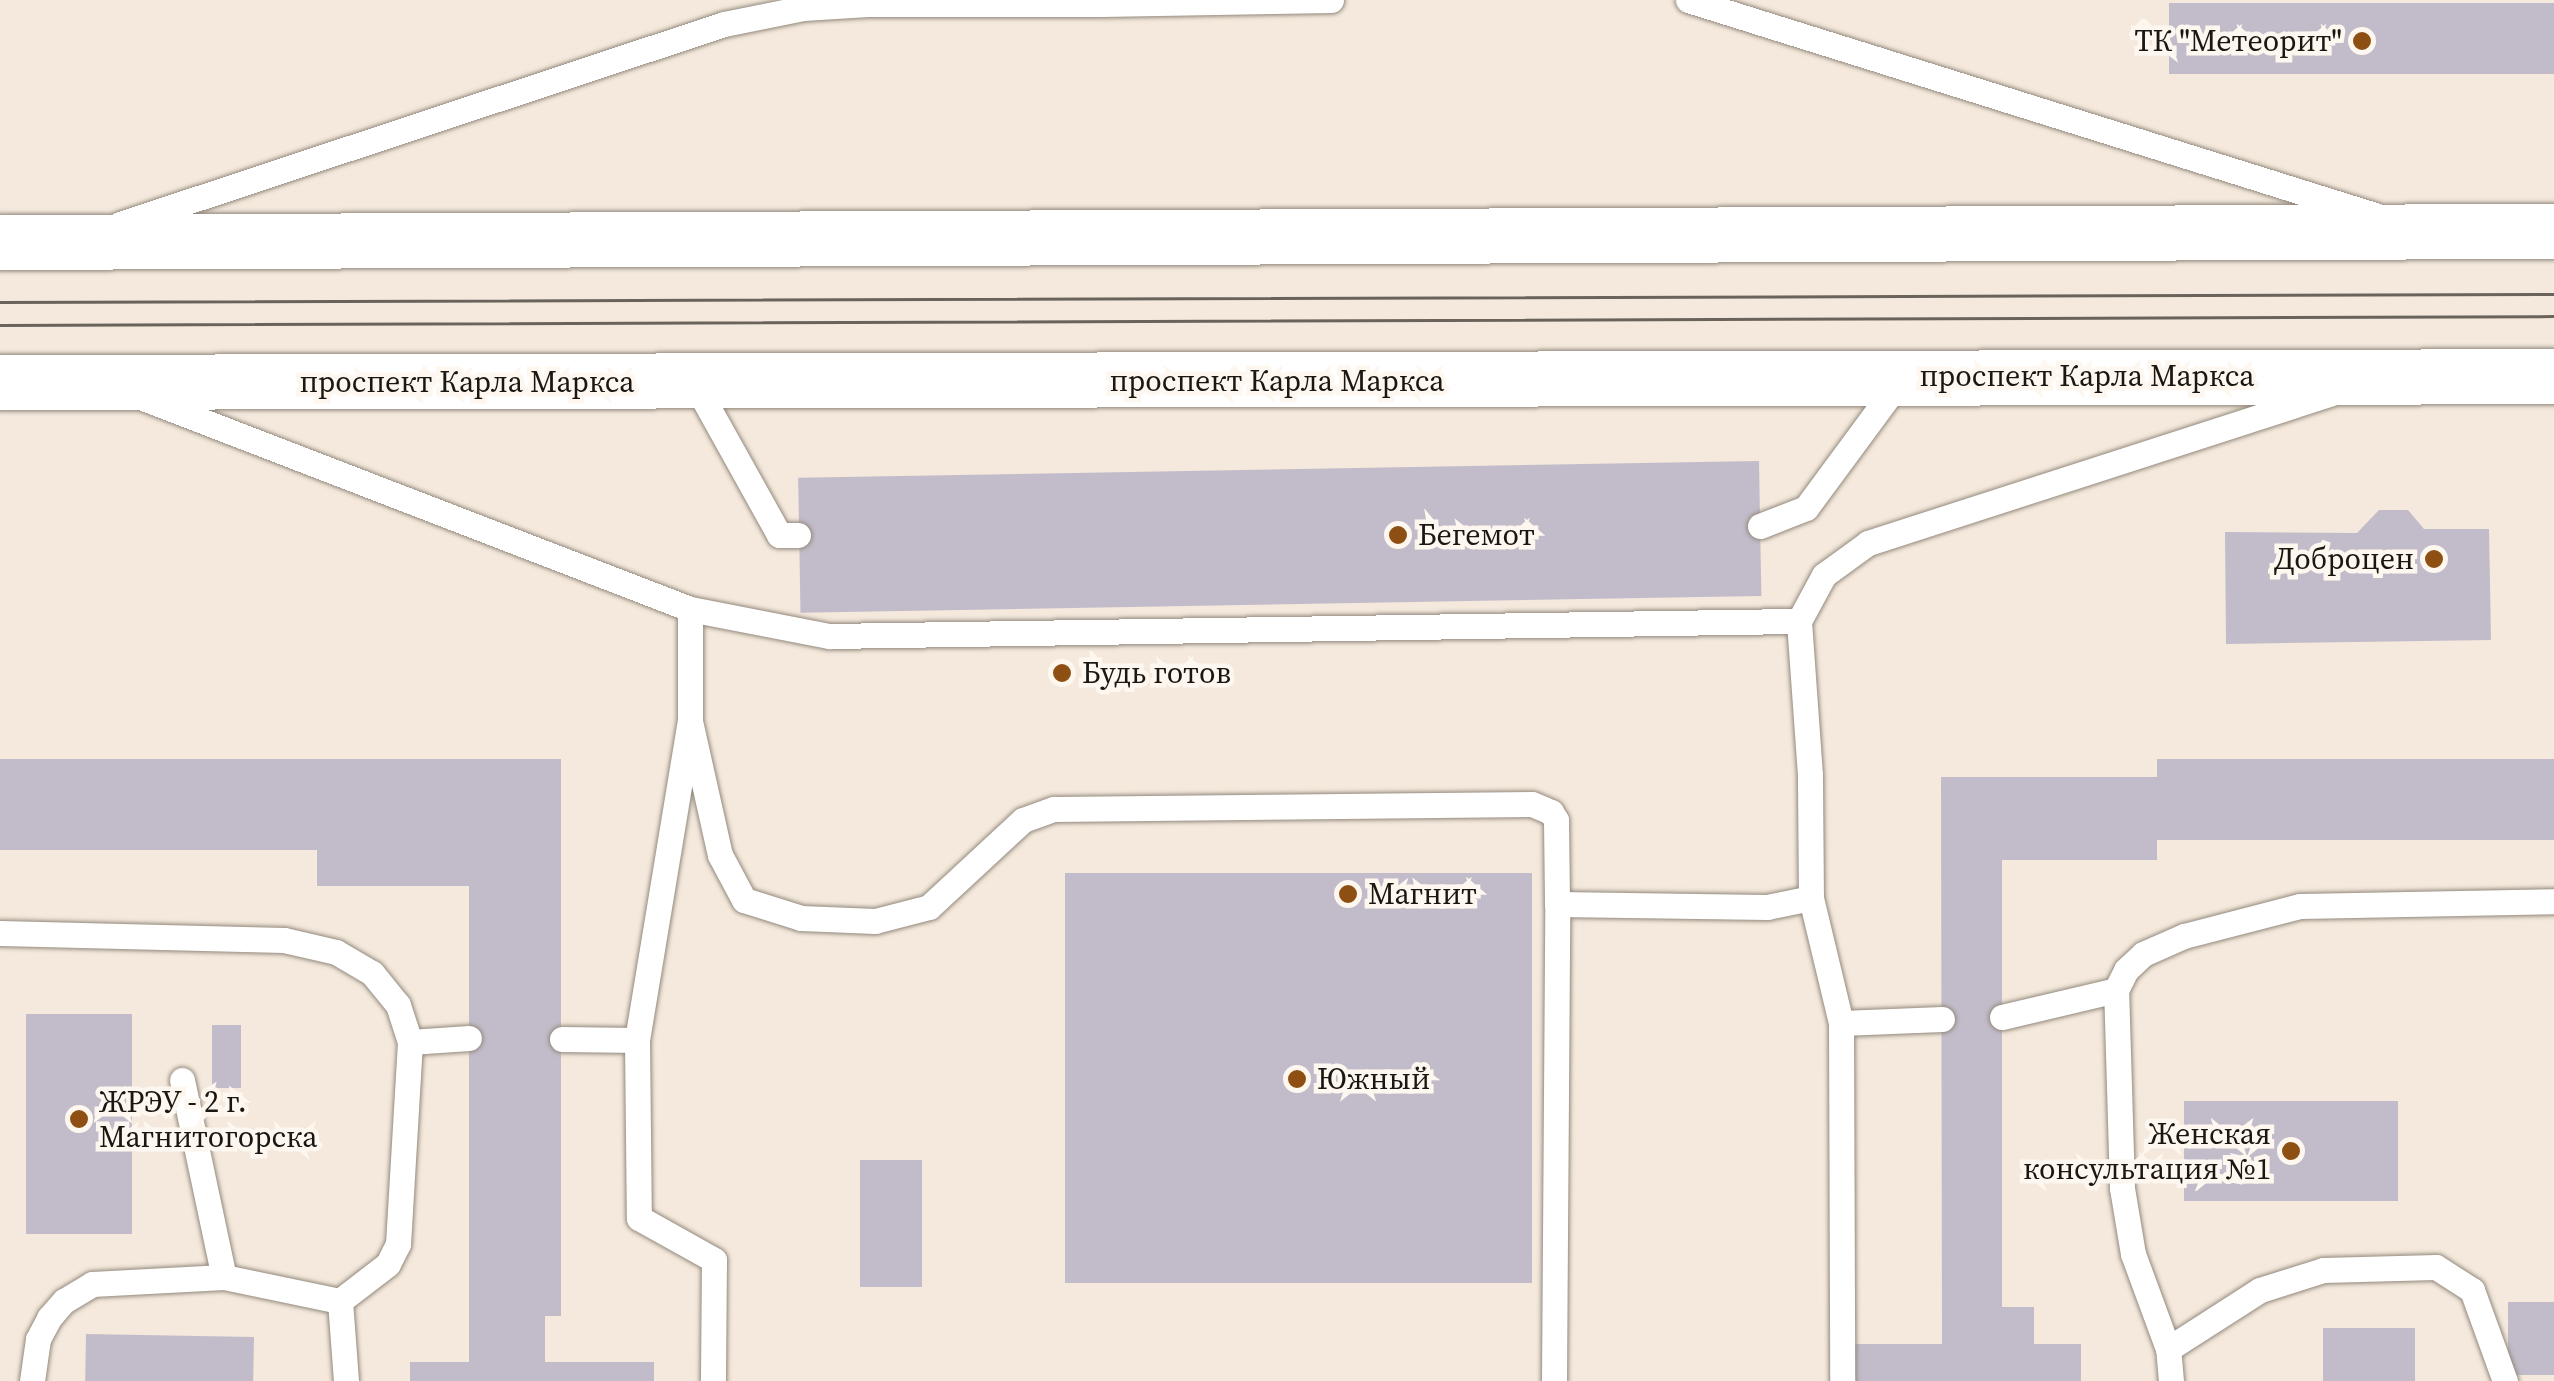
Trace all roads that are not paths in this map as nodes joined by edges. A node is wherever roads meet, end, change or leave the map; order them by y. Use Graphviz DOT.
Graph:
graph roads {
  1 [pos="1330,0"];
  2 [pos="1688,0"];
  3 [pos="1100,2"];
  4 [pos="748,9"];
  5 [pos="2426,230"];
  6 [pos="2554,231"];
  7 [pos="0,242"];
  8 [pos="69,242"];
  9 [pos="1903,376"];
  10 [pos="2384,376"];
  11 [pos="2554,376"];
  12 [pos="0,382"];
  13 [pos="101,382"];
  14 [pos="694,382"];
  15 [pos="1760,526"];
  16 [pos="798,534"];
  17 [pos="690,609"];
  18 [pos="1798,620"];
  19 [pos="690,721"];
  20 [pos="1812,898"];
  21 [pos="2554,902"];
  22 [pos="1557,904"];
  23 [pos="0,933"];
  24 [pos="2116,990"];
  25 [pos="2002,1017"];
  26 [pos="1942,1019"];
  27 [pos="1840,1023"];
  28 [pos="470,1038"];
  29 [pos="562,1040"];
  30 [pos="637,1040"];
  31 [pos="410,1042"];
  32 [pos="182,1080"];
  33 [pos="224,1277"];
  34 [pos="340,1301"];
  35 [pos="2168,1349"];
  36 [pos="32,1381"];
  37 [pos="346,1381"];
  38 [pos="714,1381"];
  39 [pos="1554,1381"];
  40 [pos="1842,1381"];
  41 [pos="2170,1381"];
  42 [pos="2505,1381"];
  1 -- 3 [label="lane"];
  2 -- 5 [label="lane"];
  3 -- 4 [label="lane"];
  4 -- 8 [label="lane"];
  5 -- 6 [label="main road"];
  5 -- 8 [label="main road"];
  7 -- 8 [label="main road"];
  9 -- 10 [label="main road, проспект Карла Маркса"];
  9 -- 14 [label="main road, проспект Карла Маркса"];
  9 -- 15 [label="lane"];
  10 -- 11 [label="main road, проспект Карла Маркса"];
  10 -- 18 [label="lane"];
  12 -- 13 [label="main road, проспект Карла Маркса"];
  13 -- 14 [label="main road, проспект Карла Маркса"];
  13 -- 17 [label="lane"];
  14 -- 16 [label="lane"];
  17 -- 18 [label="lane"];
  17 -- 19 [label="lane"];
  18 -- 20 [label="lane"];
  19 -- 22 [label="lane"];
  19 -- 30 [label="lane"];
  20 -- 22 [label="lane"];
  20 -- 27 [label="lane"];
  21 -- 24 [label="lane"];
  22 -- 39 [label="lane"];
  23 -- 31 [label="lane"];
  24 -- 25 [label="lane"];
  24 -- 35 [label="lane"];
  26 -- 27 [label="lane"];
  27 -- 40 [label="lane"];
  28 -- 31 [label="lane"];
  29 -- 30 [label="lane"];
  30 -- 38 [label="lane"];
  31 -- 34 [label="lane"];
  32 -- 33 [label="lane"];
  33 -- 34 [label="lane"];
  33 -- 36 [label="lane"];
  34 -- 37 [label="lane"];
  35 -- 41 [label="lane"];
  35 -- 42 [label="lane"];
}
